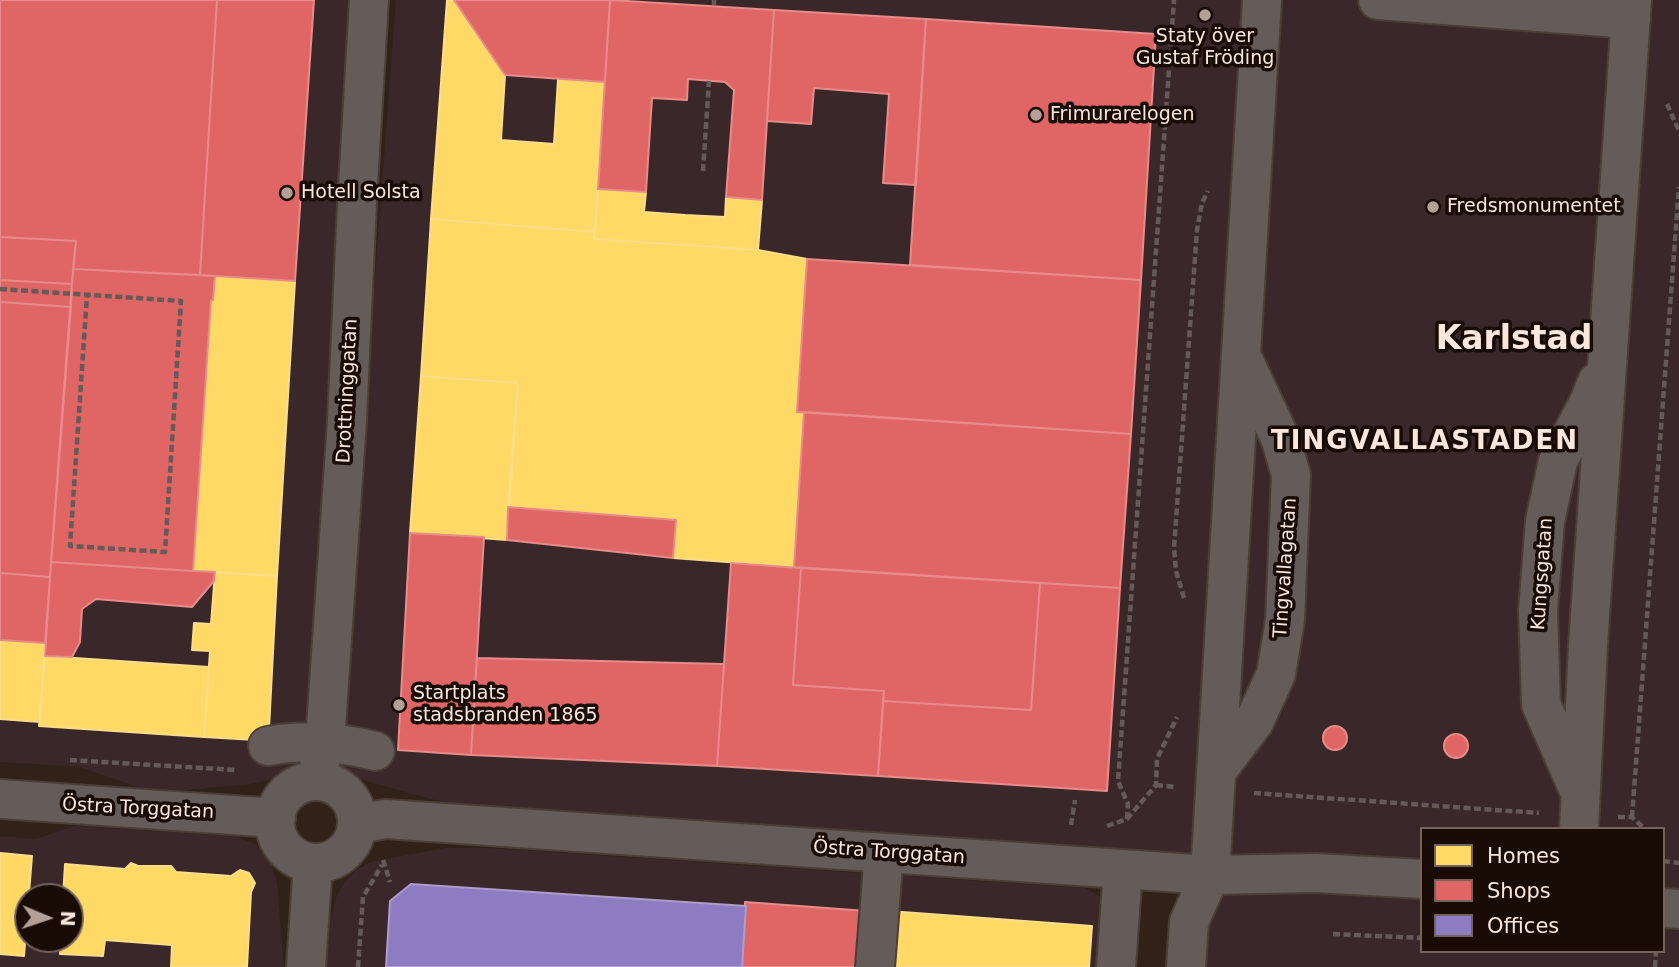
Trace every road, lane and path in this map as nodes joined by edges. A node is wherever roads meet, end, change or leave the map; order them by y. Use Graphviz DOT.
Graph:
graph roads {
  1 [pos="369,0"];
  2 [pos="1174,0"];
  3 [pos="1262,0"];
  4 [pos="1378,0"];
  5 [pos="1631,9"];
  6 [pos="709,81"];
  7 [pos="703,171"];
  8 [pos="1214,179"];
  9 [pos="1679,187"];
  10 [pos="0,289"];
  11 [pos="87,295"];
  12 [pos="1241,356"];
  13 [pos="1607,358"];
  14 [pos="1188,608"];
  15 [pos="1181,708"];
  16 [pos="325,742"];
  17 [pos="374,751"];
  18 [pos="255,758"];
  19 [pos="69,760"];
  20 [pos="319,781"];
  21 [pos="1215,781"];
  22 [pos="1156,785"];
  23 [pos="0,799"];
  24 [pos="1580,813"];
  25 [pos="1632,817"];
  26 [pos="276,818"];
  27 [pos="357,824"];
  28 [pos="1643,827"];
  29 [pos="884,853"];
  30 [pos="313,863"];
  31 [pos="1123,870"];
  32 [pos="1210,875"];
  33 [pos="1420,879"];
  34 [pos="390,882"];
  35 [pos="1333,934"];
  36 [pos="1420,938"];
  37 [pos="306,967"];
  38 [pos="358,967"];
  39 [pos="875,967"];
  40 [pos="1116,967"];
  41 [pos="1186,967"];
  1 -- 16 [label="street, Drottninggatan"];
  2 -- 22 [label="path"];
  3 -- 12 [label="street, Tingvallagatan"];
  4 -- 5 [label="street"];
  5 -- 13 [label="street, Kungsgatan"];
  6 -- 7 [label="path"];
  8 -- 14 [label="path"];
  9 -- 25 [label="path"];
  10 -- 11 [label="path"];
  11 -- 11 [label="path"];
  12 -- 21 [label="street, Tingvallagatan"];
  12 -- 21 [label="street, Tingvallagatan"];
  13 -- 24 [label="street, Kungsgatan"];
  13 -- 24 [label="street, Kungsgatan"];
  15 -- 22 [label="path"];
  16 -- 17 [label="street"];
  16 -- 18 [label="street"];
  16 -- 20 [label="street, Drottninggatan"];
  18 -- 19 [label="path"];
  20 -- 26 [label="street"];
  20 -- 27 [label="street"];
  21 -- 22 [label="path"];
  21 -- 24 [label="path"];
  21 -- 32 [label="street, Tingvallagatan"];
  23 -- 26 [label="street, Östra Torggatan"];
  24 -- 25 [label="path"];
  25 -- 28 [label="path"];
  26 -- 30 [label="street"];
  27 -- 29 [label="street, Östra Torggatan"];
  27 -- 30 [label="street"];
  29 -- 31 [label="street, Östra Torggatan"];
  29 -- 39 [label="street"];
  30 -- 37 [label="street"];
  31 -- 32 [label="street, Östra Torggatan"];
  31 -- 40 [label="street"];
  32 -- 33 [label="street, Östra Torggatan"];
  32 -- 41 [label="street, Tingvallagatan"];
  34 -- 38 [label="path"];
  35 -- 36 [label="path"];
}
